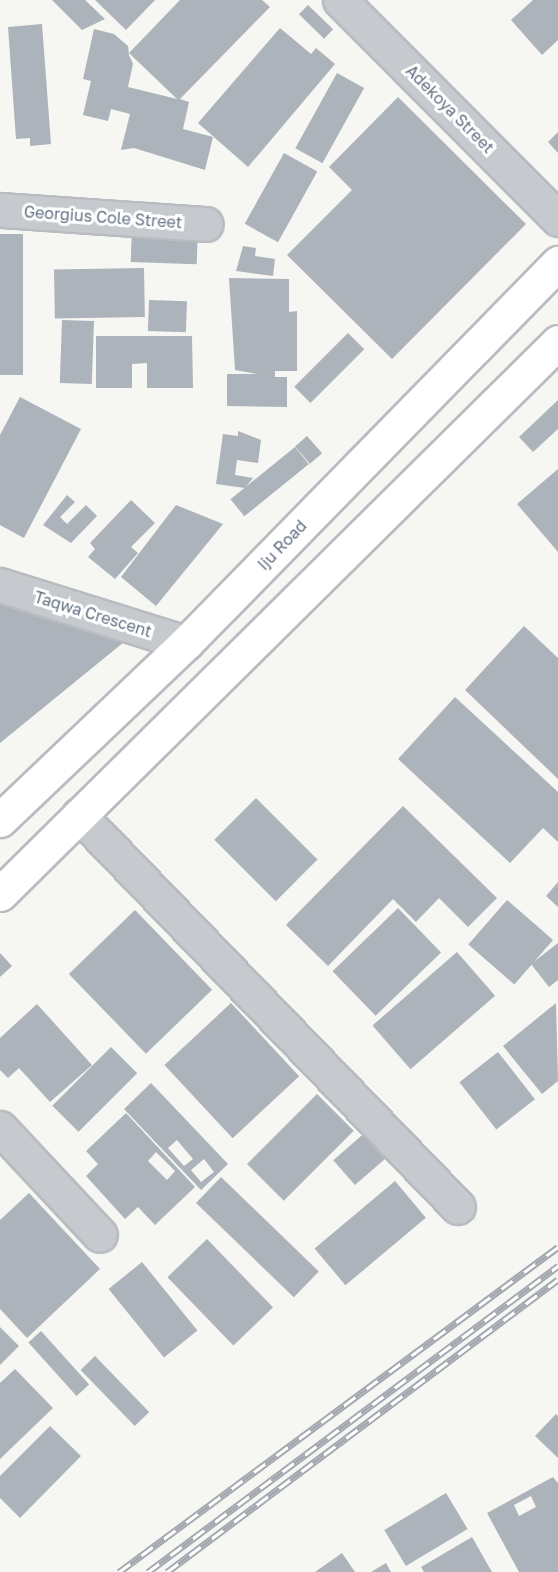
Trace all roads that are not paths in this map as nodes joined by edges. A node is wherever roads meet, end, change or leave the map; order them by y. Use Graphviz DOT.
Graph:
graph roads {
  1 [pos="340,0"];
  2 [pos="0,210"];
  3 [pos="558,219"];
  4 [pos="206,224"];
  5 [pos="558,263"];
  6 [pos="558,342"];
  7 [pos="0,585"];
  8 [pos="186,643"];
  9 [pos="79,815"];
  10 [pos="0,820"];
  11 [pos="0,894"];
  12 [pos="0,1128"];
  13 [pos="458,1207"];
  14 [pos="100,1235"];
  1 -- 3 [label="street, Adekoya Street"];
  2 -- 4 [label="street, Georgius Cole Street"];
  5 -- 8 [label="main road, Iju Road"];
  6 -- 9 [label="main road"];
  7 -- 8 [label="street, Taqwa Crescent"];
  8 -- 10 [label="main road, Iju Road"];
  9 -- 11 [label="main road"];
  9 -- 13 [label="street"];
  12 -- 14 [label="street"];
}
